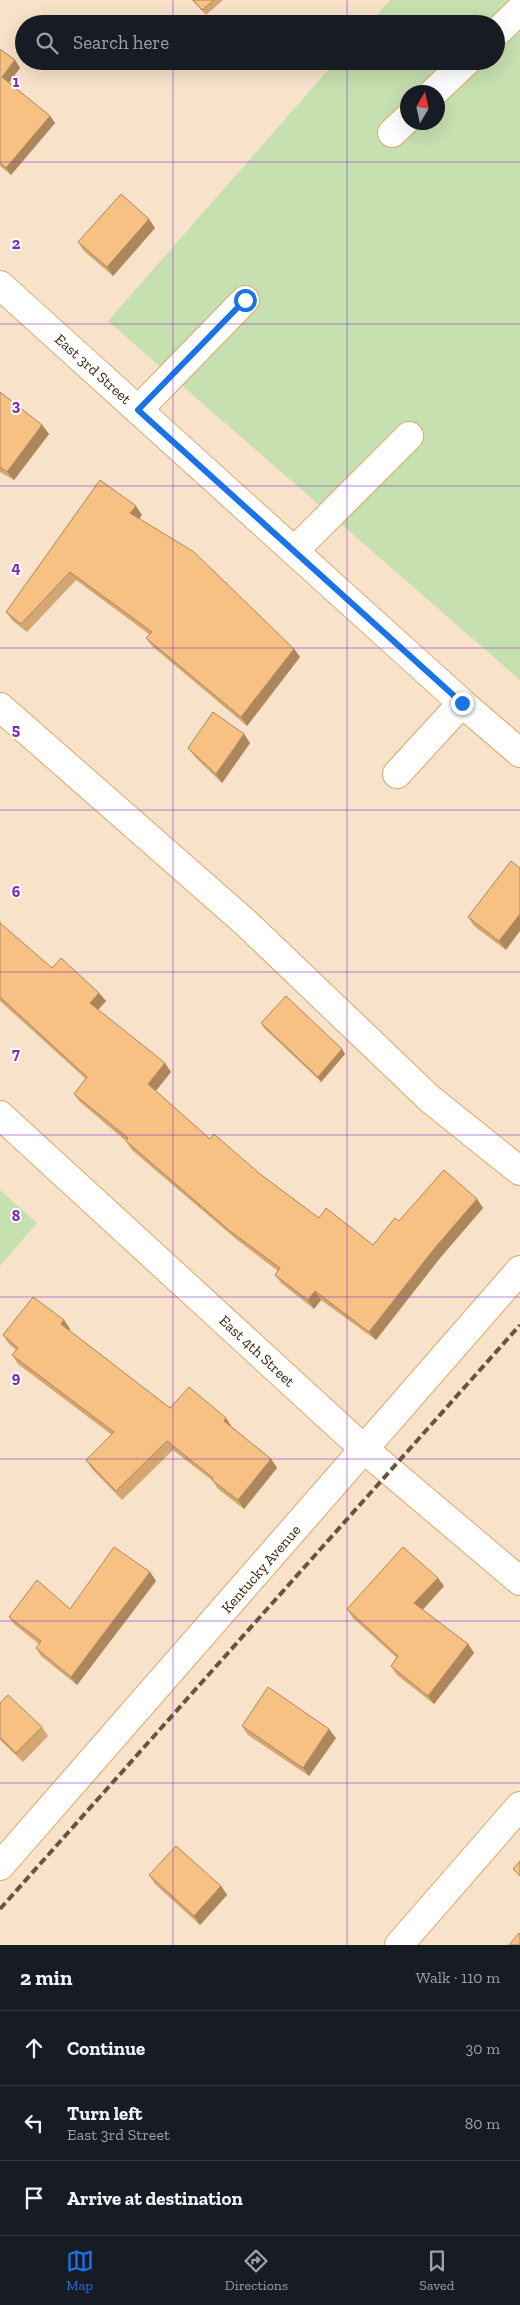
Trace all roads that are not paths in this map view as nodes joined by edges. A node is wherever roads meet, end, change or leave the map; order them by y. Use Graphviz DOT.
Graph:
graph roads {
  1 [pos="520,10"];
  2 [pos="505,24"];
  3 [pos="457,70"];
  4 [pos="441,85"];
  5 [pos="0,285"];
  6 [pos="245,300"];
  7 [pos="138,410"];
  8 [pos="410,436"];
  9 [pos="294,551"];
  10 [pos="462,703"];
  11 [pos="0,707"];
  12 [pos="520,753"];
  13 [pos="397,774"];
  14 [pos="0,1115"];
  15 [pos="520,1171"];
  16 [pos="520,1270"];
  17 [pos="365,1450"];
  18 [pos="520,1581"];
  19 [pos="520,1806"];
  20 [pos="0,1866"];
  21 [pos="399,1945"];
  1 -- 2 [label="street"];
  3 -- 4 [label="street"];
  5 -- 7 [label="street, East 3rd Street"];
  6 -- 7 [label="street"];
  7 -- 9 [label="street, East 3rd Street"];
  8 -- 9 [label="street"];
  9 -- 10 [label="street, East 3rd Street"];
  10 -- 12 [label="street, East 3rd Street"];
  10 -- 13 [label="street"];
  11 -- 15 [label="street"];
  14 -- 17 [label="street, East 4th Street"];
  16 -- 17 [label="street, Kentucky Avenue"];
  17 -- 18 [label="street, East 4th Street"];
  17 -- 20 [label="street, Kentucky Avenue"];
  19 -- 21 [label="street"];
}
